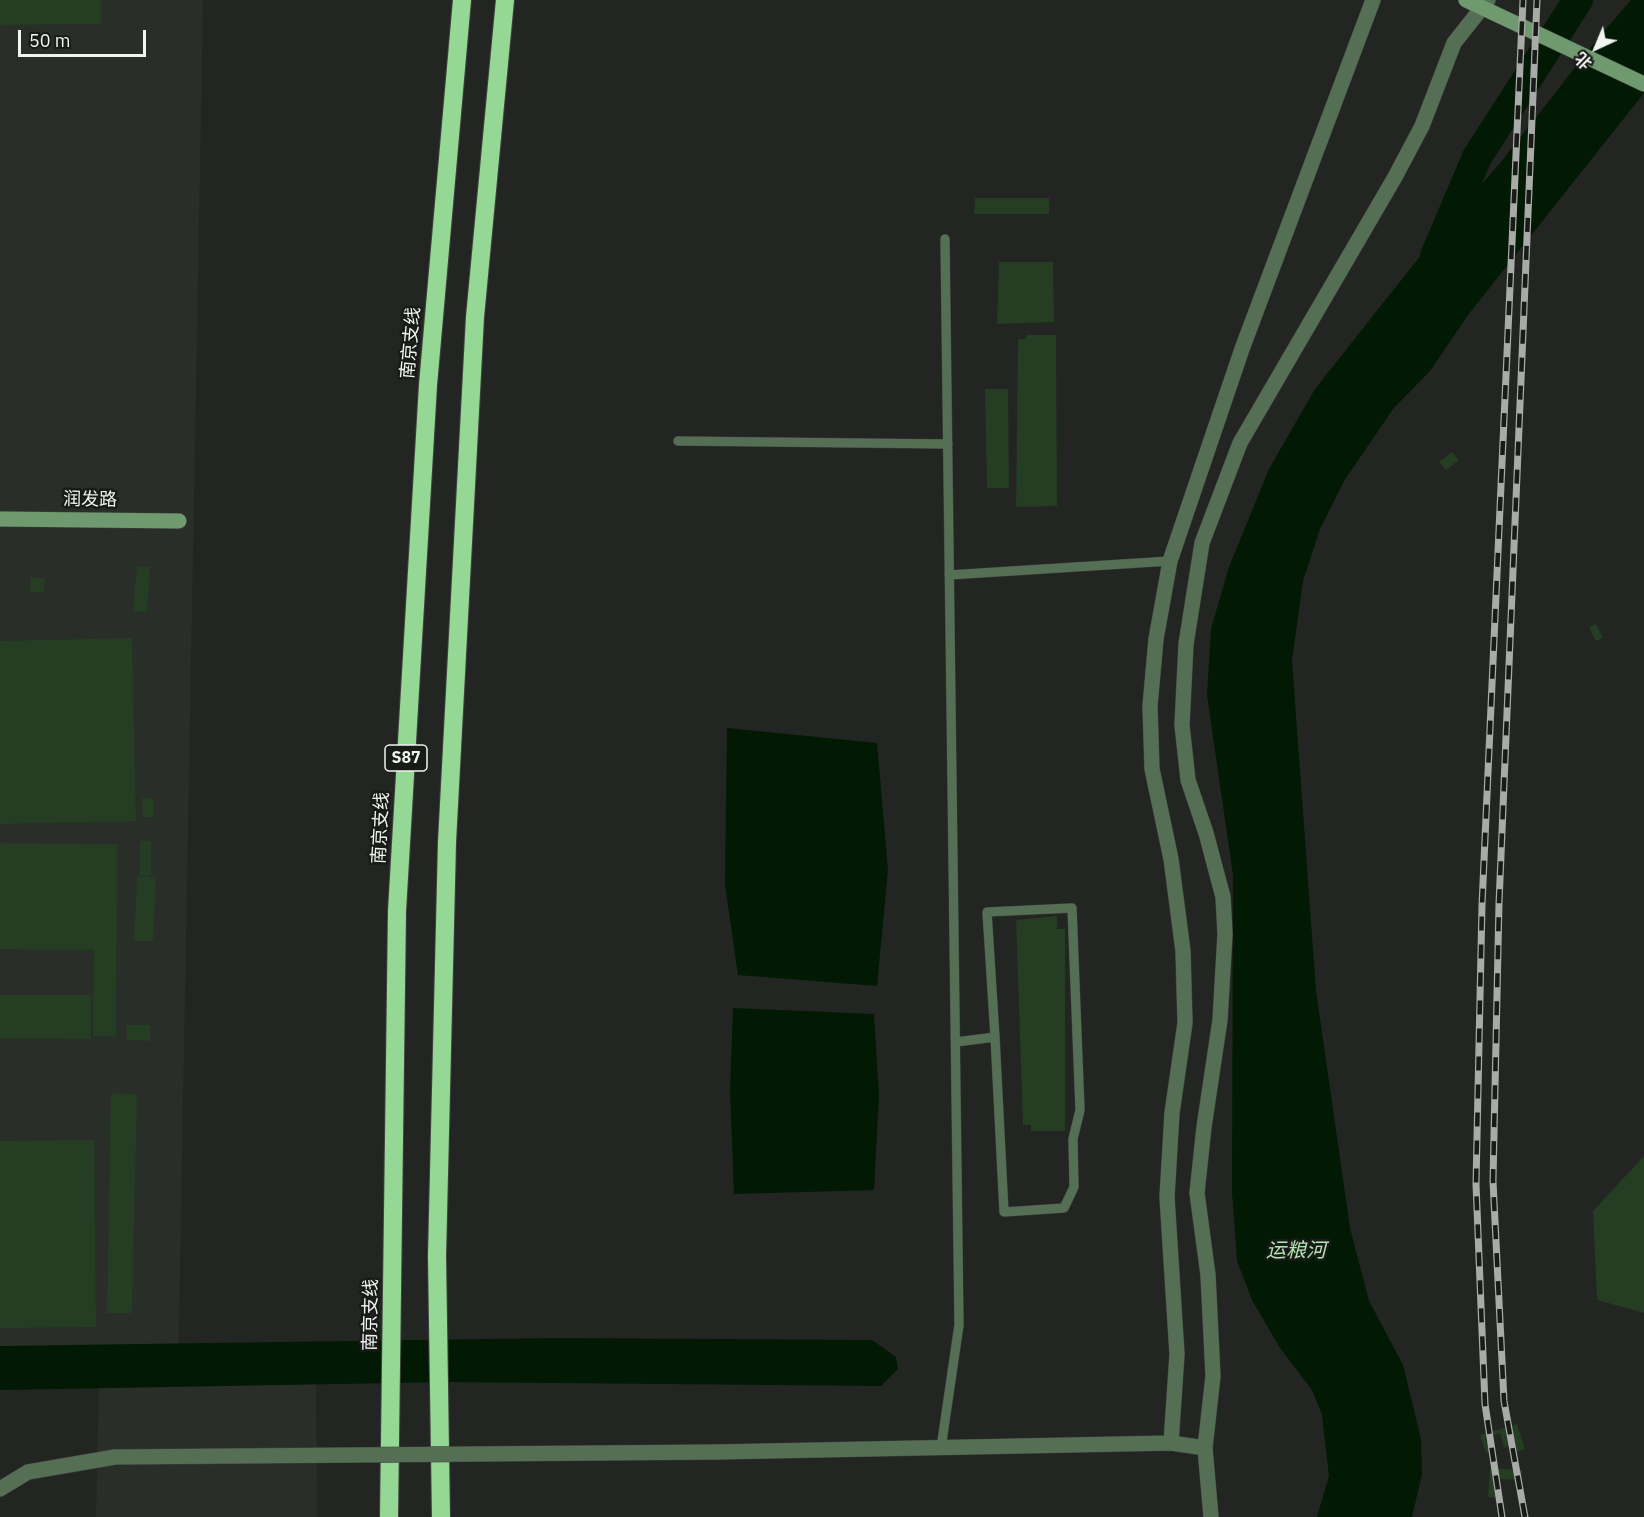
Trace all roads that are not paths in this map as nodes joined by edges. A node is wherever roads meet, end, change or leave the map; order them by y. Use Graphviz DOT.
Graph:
graph roads {
  1 [pos="462,0"];
  2 [pos="505,0"];
  3 [pos="1373,0"];
  4 [pos="1466,0"];
  5 [pos="1486,6"];
  6 [pos="1644,84"];
  7 [pos="945,239"];
  8 [pos="678,441"];
  9 [pos="948,444"];
  10 [pos="0,519"];
  11 [pos="179,520"];
  12 [pos="1170,561"];
  13 [pos="950,575"];
  14 [pos="995,1037"];
  15 [pos="956,1042"];
  16 [pos="1172,1443"];
  17 [pos="941,1448"];
  18 [pos="1205,1448"];
  19 [pos="0,1490"];
  20 [pos="389,1517"];
  21 [pos="441,1517"];
  22 [pos="1211,1517"];
  1 -- 20 [label="highway, 南京支线 / S87"];
  2 -- 21 [label="highway, S87"];
  3 -- 12 [label="street"];
  4 -- 5 [label="street"];
  5 -- 6 [label="street"];
  5 -- 18 [label="street"];
  7 -- 9 [label="lane"];
  8 -- 9 [label="lane"];
  9 -- 13 [label="lane"];
  10 -- 11 [label="street, 润发路"];
  12 -- 13 [label="lane"];
  12 -- 16 [label="street"];
  13 -- 15 [label="lane"];
  14 -- 14 [label="lane"];
  14 -- 15 [label="lane"];
  15 -- 17 [label="lane"];
  16 -- 17 [label="street"];
  16 -- 18 [label="street"];
  17 -- 19 [label="street, bridge"];
  18 -- 22 [label="street"];
}
